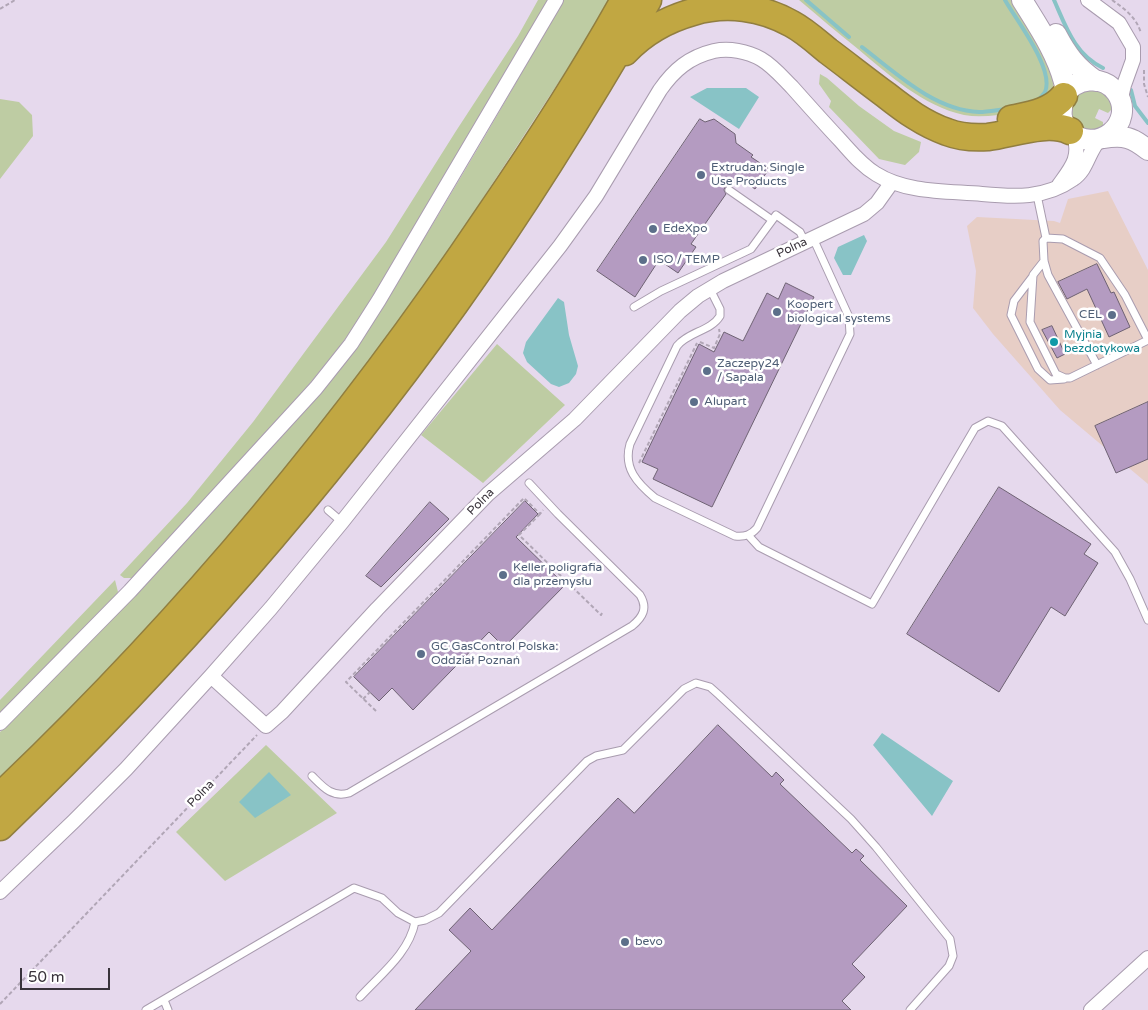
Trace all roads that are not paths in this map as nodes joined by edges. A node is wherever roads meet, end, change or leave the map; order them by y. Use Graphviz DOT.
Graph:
graph roads {
  1 [pos="556,0"];
  2 [pos="624,0"];
  3 [pos="648,0"];
  4 [pos="790,0"];
  5 [pos="1022,0"];
  6 [pos="1037,0"];
  7 [pos="1088,0"];
  8 [pos="1128,42"];
  9 [pos="1099,82"];
  10 [pos="598,86"];
  11 [pos="1064,96"];
  12 [pos="1121,106"];
  13 [pos="1072,133"];
  14 [pos="1148,138"];
  15 [pos="1102,139"];
  16 [pos="1148,150"];
  17 [pos="892,182"];
  18 [pos="1057,187"];
  19 [pos="729,190"];
  20 [pos="1037,195"];
  21 [pos="772,220"];
  22 [pos="1046,238"];
  23 [pos="809,240"];
  24 [pos="1044,261"];
  25 [pos="1033,275"];
  26 [pos="710,289"];
  27 [pos="634,307"];
  28 [pos="1097,365"];
  29 [pos="1065,378"];
  30 [pos="529,483"];
  31 [pos="328,510"];
  32 [pos="342,522"];
  33 [pos="748,535"];
  34 [pos="1148,620"];
  35 [pos="211,676"];
  36 [pos="0,723"];
  37 [pos="312,776"];
  38 [pos="0,796"];
  39 [pos="0,827"];
  40 [pos="0,892"];
  41 [pos="415,922"];
  42 [pos="1148,958"];
  43 [pos="360,997"];
  44 [pos="164,1000"];
  45 [pos="146,1010"];
  46 [pos="168,1010"];
  47 [pos="910,1010"];
  48 [pos="1091,1010"];
  1 -- 36 [label="street"];
  2 -- 38 [label="highway"];
  3 -- 10 [label="highway"];
  4 -- 11 [label="highway"];
  5 -- 11 [label="street"];
  6 -- 9 [label="street"];
  7 -- 8 [label="street"];
  8 -- 9 [label="street"];
  8 -- 12 [label="street"];
  9 -- 11 [label="street"];
  9 -- 12 [label="street"];
  10 -- 13 [label="highway"];
  10 -- 39 [label="highway"];
  11 -- 13 [label="street"];
  12 -- 14 [label="street"];
  12 -- 15 [label="street"];
  13 -- 15 [label="street"];
  13 -- 18 [label="street"];
  15 -- 16 [label="street"];
  15 -- 18 [label="street"];
  17 -- 20 [label="street"];
  17 -- 23 [label="street, Polna"];
  17 -- 32 [label="street"];
  18 -- 20 [label="street"];
  19 -- 21 [label="lane"];
  20 -- 22 [label="lane"];
  21 -- 23 [label="lane"];
  21 -- 27 [label="lane"];
  22 -- 24 [label="lane"];
  22 -- 28 [label="lane"];
  23 -- 26 [label="street, Polna"];
  23 -- 33 [label="lane"];
  24 -- 25 [label="lane"];
  24 -- 28 [label="lane"];
  25 -- 29 [label="lane"];
  25 -- 29 [label="lane"];
  26 -- 33 [label="lane"];
  26 -- 35 [label="street, Polna"];
  28 -- 29 [label="lane"];
  30 -- 37 [label="lane"];
  31 -- 32 [label="lane"];
  32 -- 35 [label="street"];
  33 -- 34 [label="lane"];
  35 -- 40 [label="street"];
  41 -- 43 [label="lane"];
  41 -- 44 [label="lane"];
  41 -- 47 [label="lane"];
  42 -- 48 [label="street"];
  44 -- 45 [label="lane"];
  44 -- 46 [label="lane"];
}
